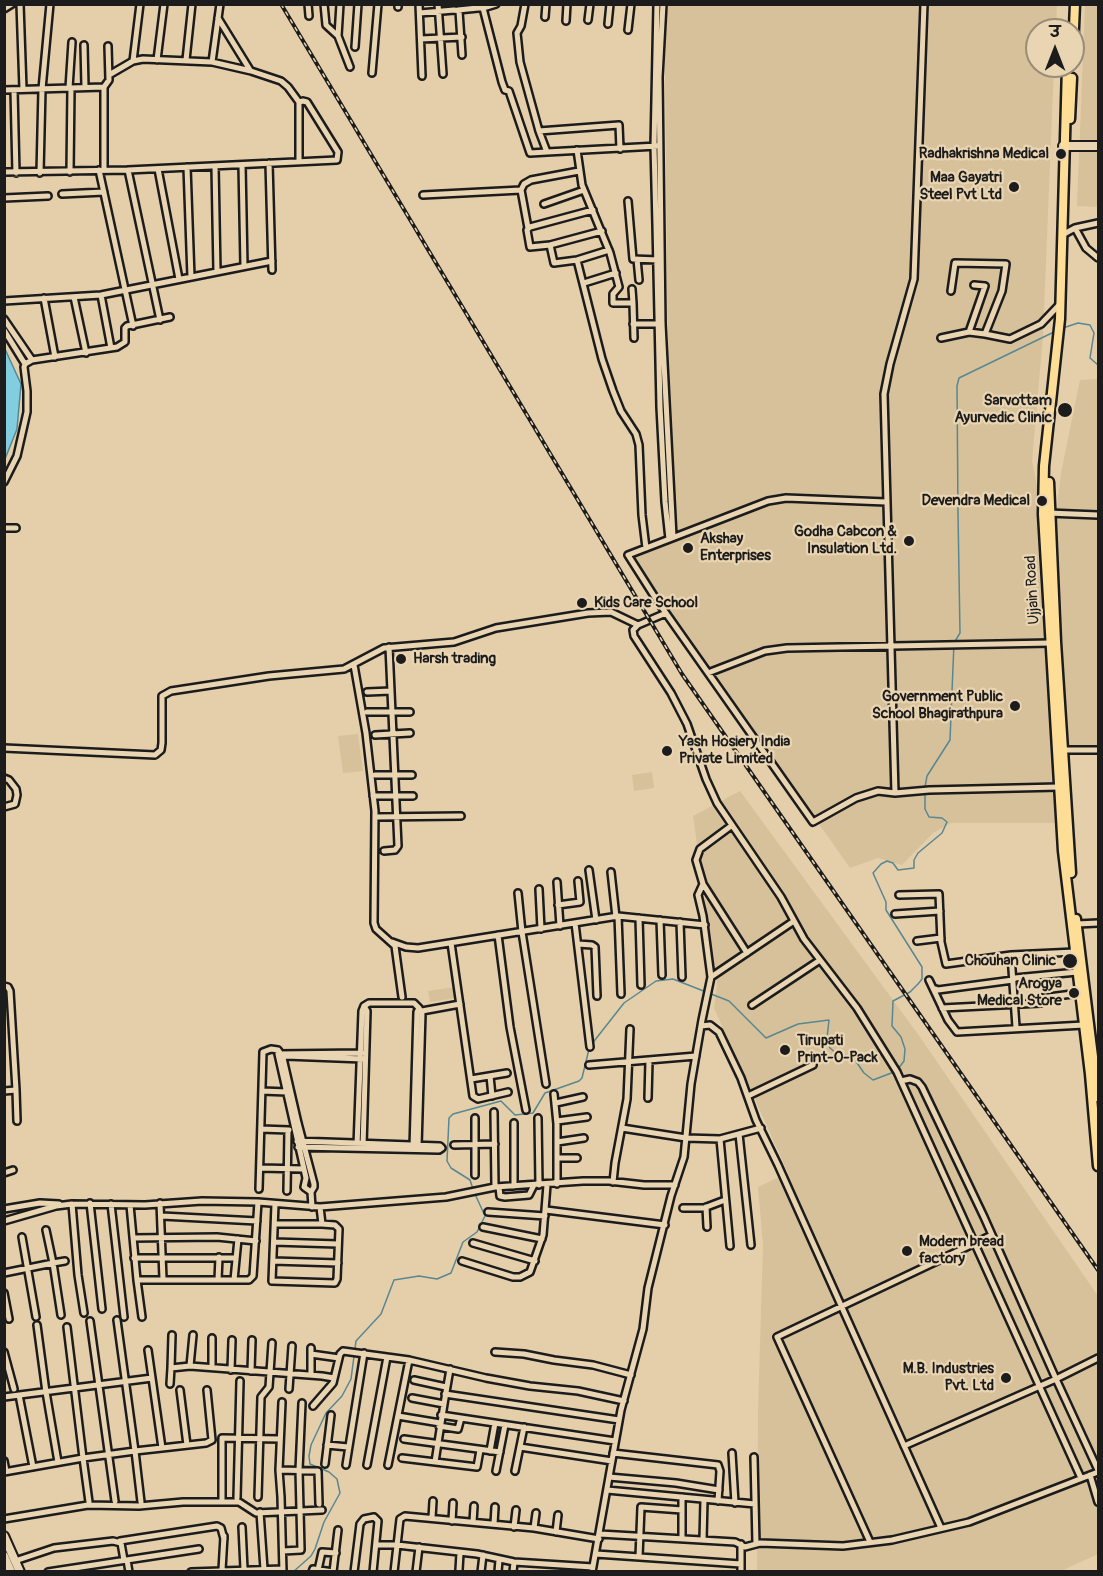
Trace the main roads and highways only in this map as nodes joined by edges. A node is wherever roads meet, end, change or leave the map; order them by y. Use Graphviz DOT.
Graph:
graph roads {
  1 [pos="1067,78"];
  2 [pos="1071,78"];
  3 [pos="1066,146"];
  4 [pos="1098,146"];
  5 [pos="1062,319"];
  6 [pos="1053,643"];
  7 [pos="1096,1096"];
  8 [pos="1098,1166"];
  9 [pos="4,1536"];
  10 [pos="4,1556"];
  11 [pos="11,1572"];
  12 [pos="20,1572"];
  1 -- 3 [label="main road, Ujjain Road"];
  2 -- 3 [label="main road, Ujjain Road"];
  3 -- 4 [label="main road"];
  3 -- 5 [label="main road, Ujjain Road"];
  3 -- 5 [label="main road, Ujjain Road"];
  5 -- 6 [label="main road, Ujjain Road"];
  6 -- 7 [label="main road, Ujjain Road"];
  6 -- 7 [label="main road, Ujjain Road"];
  7 -- 8 [label="main road, Ujjain Road"];
  9 -- 12 [label="main road"];
  10 -- 11 [label="main road"];
}
